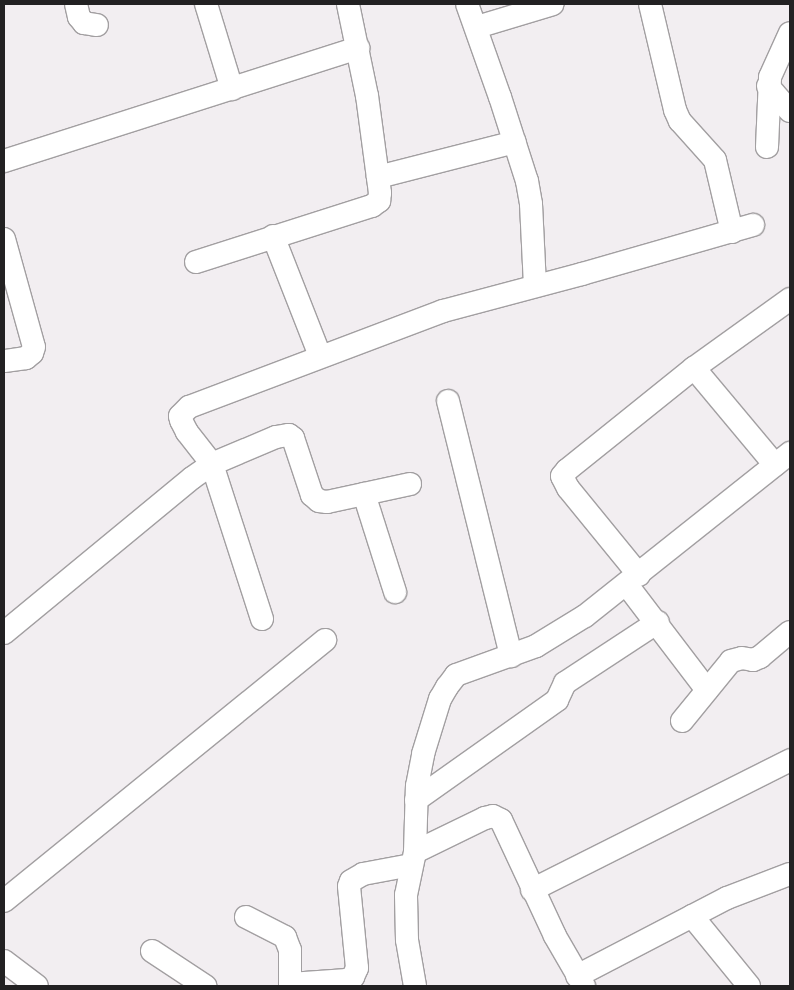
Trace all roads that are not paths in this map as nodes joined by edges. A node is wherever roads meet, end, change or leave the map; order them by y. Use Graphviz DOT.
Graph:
graph roads {
  1 [pos="76,4"];
  2 [pos="206,4"];
  3 [pos="348,4"];
  4 [pos="467,4"];
  5 [pos="553,4"];
  6 [pos="650,4"];
  7 [pos="98,25"];
  8 [pos="476,27"];
  9 [pos="790,33"];
  10 [pos="358,48"];
  11 [pos="768,86"];
  12 [pos="232,88"];
  13 [pos="790,111"];
  14 [pos="515,142"];
  15 [pos="768,147"];
  16 [pos="4,162"];
  17 [pos="378,177"];
  18 [pos="273,236"];
  19 [pos="4,239"];
  20 [pos="196,262"];
  21 [pos="535,286"];
  22 [pos="790,299"];
  23 [pos="320,356"];
  24 [pos="4,361"];
  25 [pos="694,368"];
  26 [pos="448,401"];
  27 [pos="782,459"];
  28 [pos="212,464"];
  29 [pos="410,484"];
  30 [pos="364,494"];
  31 [pos="633,580"];
  32 [pos="395,592"];
  33 [pos="262,619"];
  34 [pos="658,622"];
  35 [pos="790,632"];
  36 [pos="4,633"];
  37 [pos="325,640"];
  38 [pos="511,656"];
  39 [pos="707,690"];
  40 [pos="682,721"];
  41 [pos="790,760"];
  42 [pos="416,800"];
  43 [pos="413,858"];
  44 [pos="790,874"];
  45 [pos="532,890"];
  46 [pos="4,901"];
  47 [pos="246,916"];
  48 [pos="692,916"];
  49 [pos="152,951"];
  50 [pos="4,961"];
  51 [pos="581,981"];
  52 [pos="290,985"];
  53 [pos="37,986"];
  54 [pos="205,986"];
  55 [pos="415,986"];
  56 [pos="749,986"];
  1 -- 7 [label="street"];
  2 -- 12 [label="street"];
  3 -- 10 [label="street"];
  4 -- 8 [label="street"];
  5 -- 8 [label="street"];
  6 -- 21 [label="street"];
  8 -- 14 [label="street"];
  9 -- 11 [label="street"];
  10 -- 12 [label="street"];
  10 -- 17 [label="street"];
  11 -- 13 [label="street"];
  11 -- 15 [label="street"];
  12 -- 16 [label="street"];
  14 -- 17 [label="street"];
  14 -- 21 [label="street"];
  17 -- 18 [label="street"];
  18 -- 20 [label="street"];
  18 -- 23 [label="street"];
  19 -- 24 [label="street"];
  21 -- 23 [label="street"];
  22 -- 25 [label="street"];
  23 -- 28 [label="street"];
  25 -- 27 [label="street"];
  25 -- 31 [label="street"];
  26 -- 38 [label="street"];
  27 -- 31 [label="street"];
  28 -- 30 [label="street"];
  28 -- 33 [label="street"];
  28 -- 36 [label="street"];
  29 -- 30 [label="street"];
  30 -- 32 [label="street"];
  31 -- 34 [label="street"];
  31 -- 38 [label="street"];
  34 -- 39 [label="street"];
  34 -- 42 [label="street"];
  35 -- 39 [label="street"];
  37 -- 46 [label="street"];
  38 -- 42 [label="street"];
  39 -- 40 [label="street"];
  41 -- 45 [label="street"];
  42 -- 43 [label="street"];
  43 -- 45 [label="street"];
  43 -- 52 [label="street"];
  43 -- 55 [label="street"];
  44 -- 48 [label="street"];
  45 -- 51 [label="street"];
  47 -- 52 [label="street"];
  48 -- 51 [label="street"];
  48 -- 56 [label="street"];
  49 -- 54 [label="street"];
  50 -- 53 [label="street"];
}
